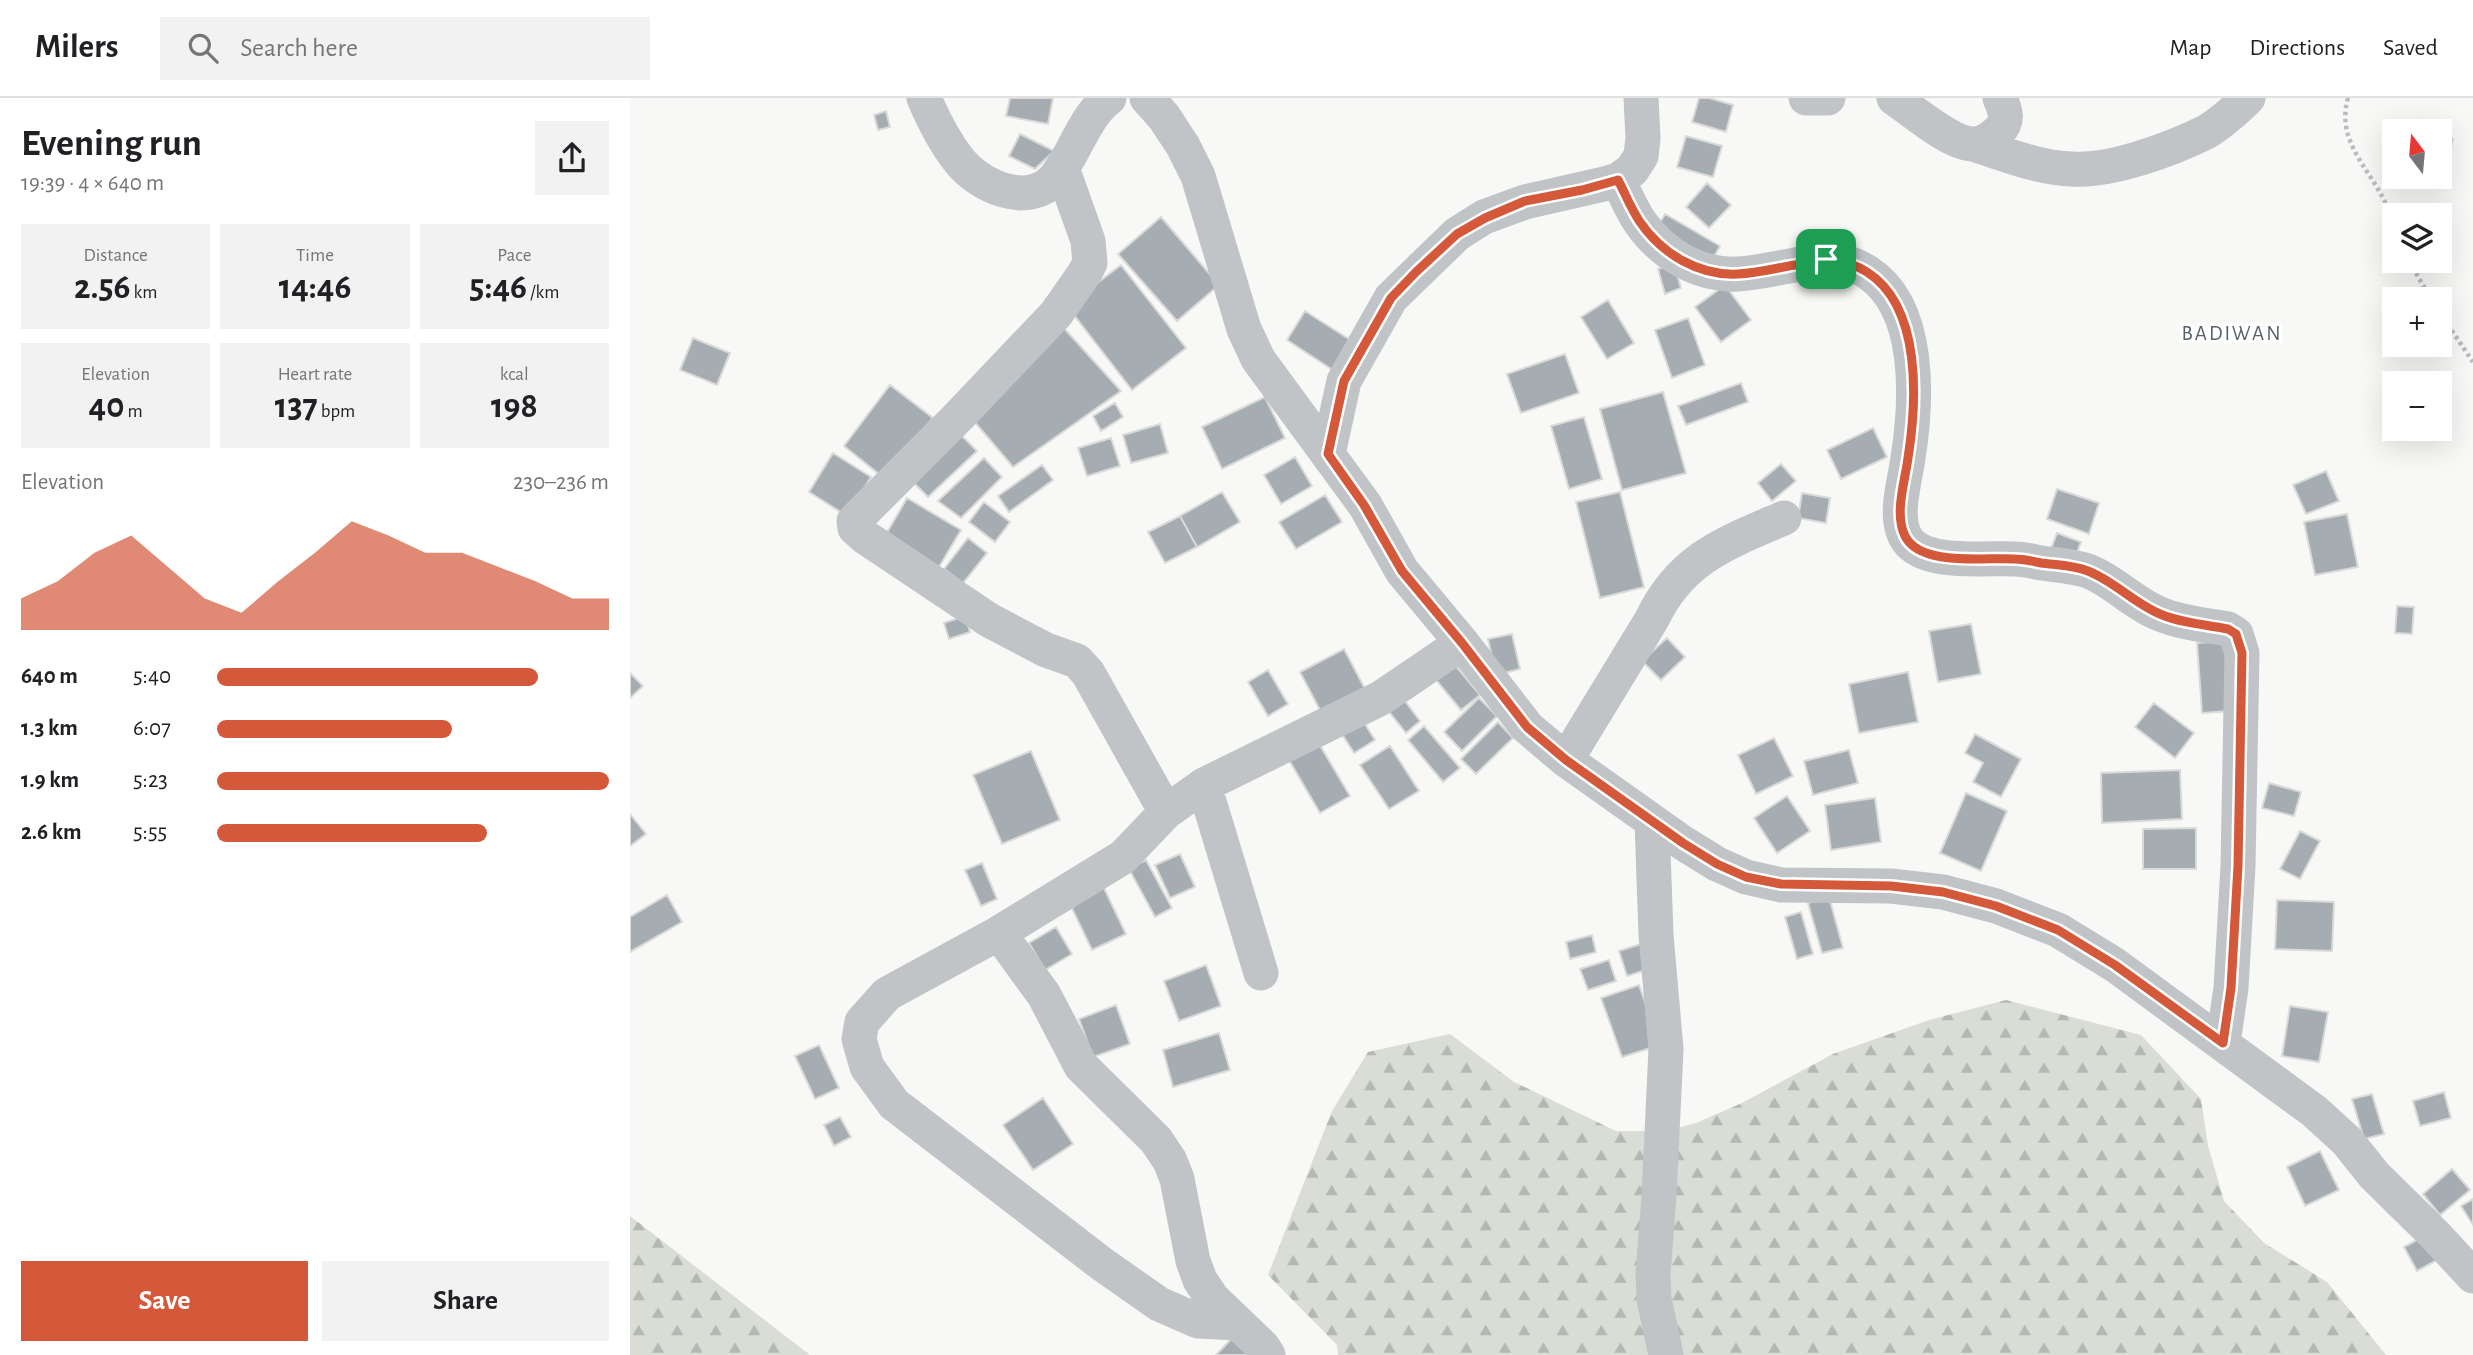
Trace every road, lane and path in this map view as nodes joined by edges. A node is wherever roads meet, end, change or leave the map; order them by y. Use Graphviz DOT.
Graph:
graph roads {
  1 [pos="923,98"];
  2 [pos="1109,98"];
  3 [pos="1148,98"];
  4 [pos="1641,98"];
  5 [pos="1806,98"];
  6 [pos="1829,98"];
  7 [pos="1895,98"];
  8 [pos="2000,98"];
  9 [pos="2248,98"];
  10 [pos="2348,98"];
  11 [pos="1973,144"];
  12 [pos="1062,168"];
  13 [pos="1618,180"];
  14 [pos="2385,203"];
  15 [pos="2452,331"];
  16 [pos="2473,362"];
  17 [pos="1328,454"];
  18 [pos="1784,518"];
  19 [pos="1462,643"];
  20 [pos="1566,760"];
  21 [pos="1204,785"];
  22 [pos="1166,812"];
  23 [pos="1652,822"];
  24 [pos="999,933"];
  25 [pos="1261,973"];
  26 [pos="2223,1043"];
  27 [pos="2473,1276"];
  28 [pos="1238,1323"];
  29 [pos="1268,1355"];
  30 [pos="1666,1355"];
  1 -- 12 [label="street"];
  2 -- 12 [label="street"];
  3 -- 17 [label="street"];
  4 -- 13 [label="street"];
  5 -- 6 [label="street"];
  7 -- 11 [label="street"];
  8 -- 11 [label="street"];
  9 -- 11 [label="street"];
  10 -- 14 [label="path"];
  12 -- 22 [label="street"];
  13 -- 17 [label="street"];
  13 -- 26 [label="street"];
  15 -- 16 [label="path"];
  17 -- 19 [label="street"];
  18 -- 20 [label="street"];
  19 -- 20 [label="street"];
  19 -- 21 [label="street"];
  20 -- 23 [label="street"];
  21 -- 22 [label="street"];
  21 -- 25 [label="street"];
  22 -- 24 [label="street"];
  23 -- 26 [label="street"];
  23 -- 30 [label="street"];
  24 -- 28 [label="street"];
  24 -- 28 [label="street"];
  26 -- 27 [label="street"];
  28 -- 29 [label="street"];
}
